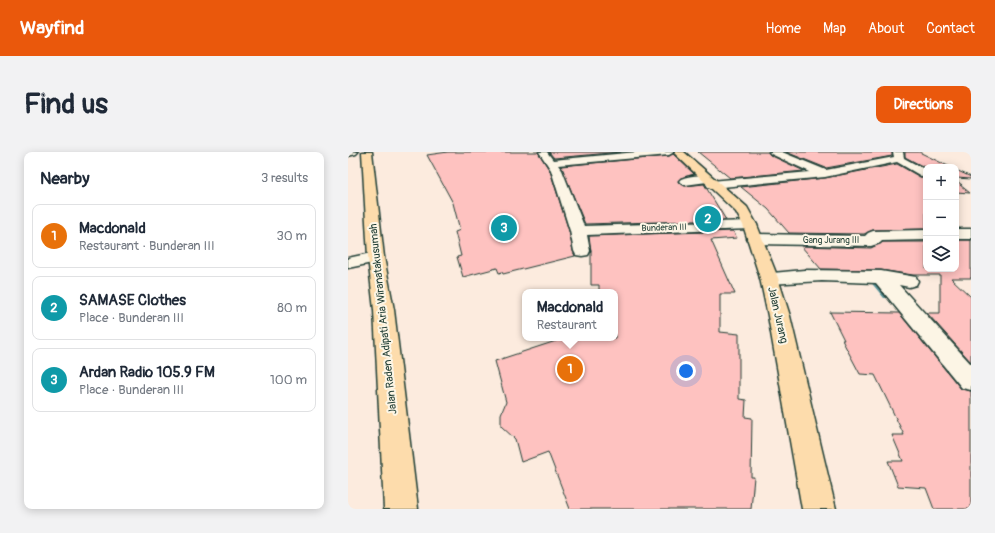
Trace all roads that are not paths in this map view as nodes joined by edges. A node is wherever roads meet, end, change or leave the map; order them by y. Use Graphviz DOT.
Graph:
graph roads {
  1 [pos="354,152"];
  2 [pos="367,152"];
  3 [pos="542,152"];
  4 [pos="669,152"];
  5 [pos="678,152"];
  6 [pos="774,152"];
  7 [pos="348,153"];
  8 [pos="899,156"];
  9 [pos="551,163"];
  10 [pos="923,172"];
  11 [pos="825,174"];
  12 [pos="685,181"];
  13 [pos="709,182"];
  14 [pos="578,231"];
  15 [pos="753,232"];
  16 [pos="959,234"];
  17 [pos="971,234"];
  18 [pos="923,235"];
  19 [pos="582,251"];
  20 [pos="376,257"];
  21 [pos="348,263"];
  22 [pos="881,277"];
  23 [pos="769,278"];
  24 [pos="909,281"];
  25 [pos="971,381"];
  26 [pos="401,509"];
  27 [pos="819,509"];
  1 -- 7 [label="street"];
  2 -- 20 [label="main road, Jalan Raden Adipati Aria Wiranatakusumah"];
  3 -- 9 [label="street"];
  4 -- 9 [label="street"];
  5 -- 13 [label="main road, Jalan Jurang"];
  6 -- 11 [label="street"];
  8 -- 10 [label="street"];
  8 -- 11 [label="street"];
  9 -- 14 [label="street"];
  11 -- 13 [label="street"];
  12 -- 13 [label="street"];
  13 -- 15 [label="main road, Jalan Jurang"];
  14 -- 15 [label="street, Bunderan III"];
  14 -- 19 [label="street"];
  15 -- 18 [label="street, Gang Jurang III"];
  15 -- 23 [label="main road, Jalan Jurang"];
  16 -- 17 [label="street"];
  20 -- 21 [label="street"];
  20 -- 26 [label="main road, Jalan Raden Adipati Aria Wiranatakusumah"];
  22 -- 23 [label="street"];
  22 -- 24 [label="street"];
  22 -- 25 [label="street"];
  23 -- 27 [label="main road, Jalan Jurang"];
}
